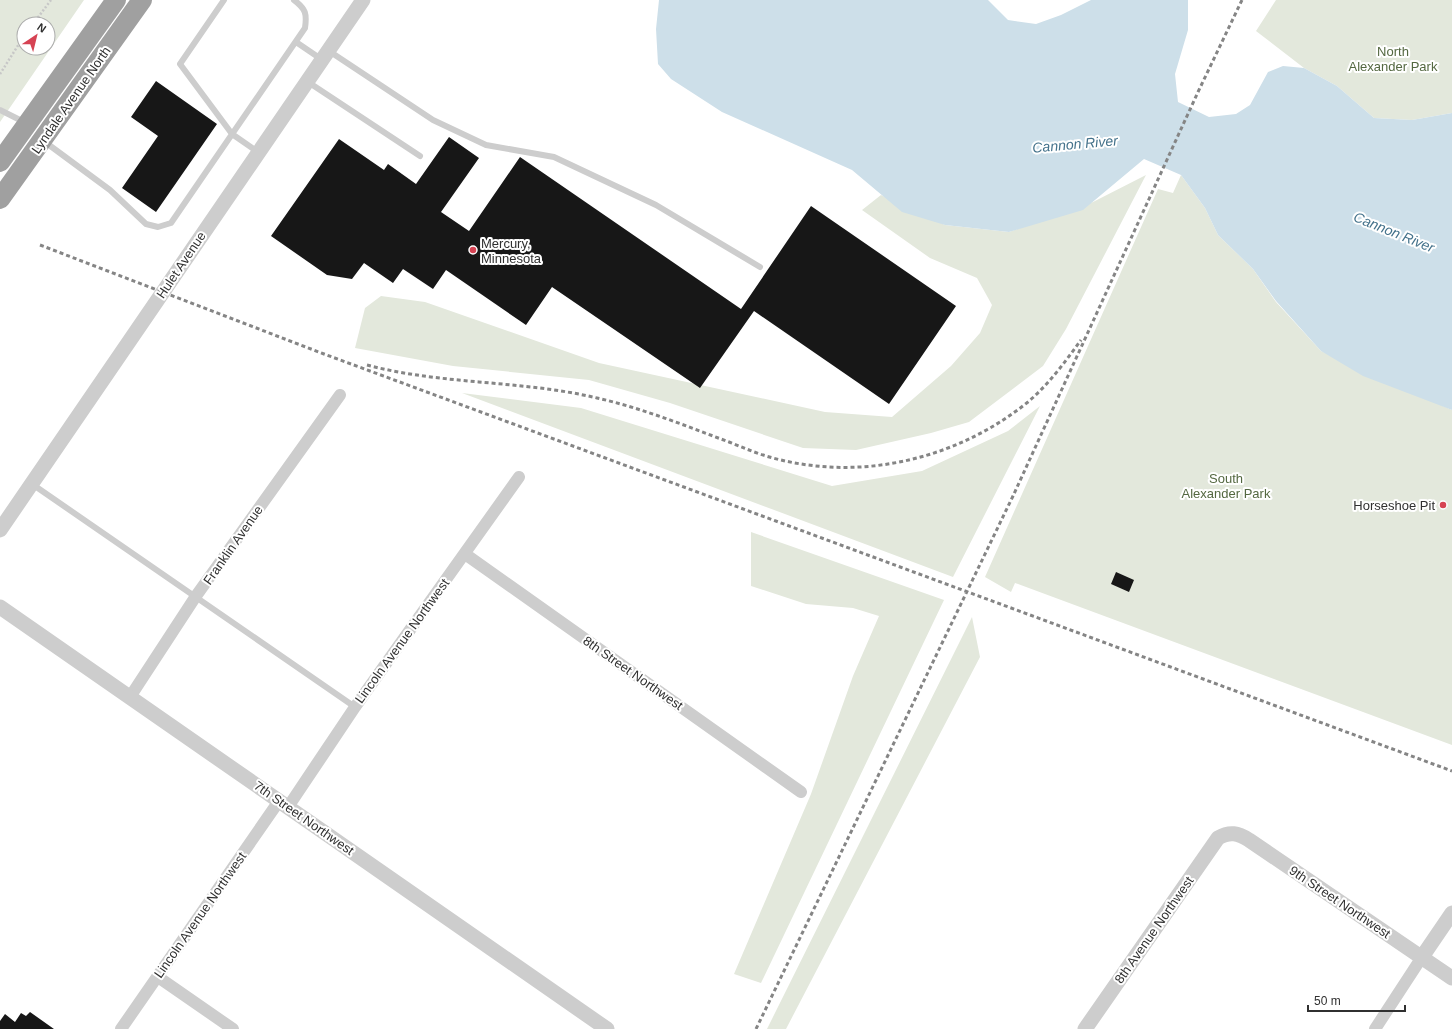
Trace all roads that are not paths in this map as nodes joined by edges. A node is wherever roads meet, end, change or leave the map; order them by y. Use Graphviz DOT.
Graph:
graph roads {
  1 [pos="116,0"];
  2 [pos="142,0"];
  3 [pos="224,0"];
  4 [pos="294,0"];
  5 [pos="363,0"];
  6 [pos="296,42"];
  7 [pos="325,55"];
  8 [pos="306,82"];
  9 [pos="0,110"];
  10 [pos="27,124"];
  11 [pos="232,134"];
  12 [pos="42,140"];
  13 [pos="258,152"];
  14 [pos="420,156"];
  15 [pos="0,162"];
  16 [pos="0,199"];
  17 [pos="760,267"];
  18 [pos="340,395"];
  19 [pos="519,477"];
  20 [pos="32,484"];
  21 [pos="0,530"];
  22 [pos="465,554"];
  23 [pos="196,596"];
  24 [pos="0,607"];
  25 [pos="130,697"];
  26 [pos="355,707"];
  27 [pos="801,792"];
  28 [pos="283,804"];
  29 [pos="1226,834"];
  30 [pos="1452,913"];
  31 [pos="1422,958"];
  32 [pos="158,977"];
  33 [pos="1452,978"];
  34 [pos="1090,1027"];
  35 [pos="121,1029"];
  36 [pos="233,1029"];
  37 [pos="607,1029"];
  38 [pos="1375,1029"];
  1 -- 10 [label="highway, Lyndale Avenue North"];
  2 -- 12 [label="highway, Lyndale Avenue North"];
  3 -- 11 [label="lane"];
  4 -- 6 [label="lane"];
  5 -- 7 [label="street, Hulet Avenue"];
  6 -- 7 [label="lane"];
  6 -- 11 [label="lane"];
  7 -- 8 [label="street, Hulet Avenue"];
  7 -- 17 [label="lane"];
  8 -- 13 [label="street, Hulet Avenue"];
  8 -- 14 [label="lane"];
  9 -- 10 [label="lane"];
  10 -- 15 [label="highway, Lyndale Avenue North"];
  11 -- 12 [label="lane"];
  11 -- 13 [label="lane"];
  12 -- 16 [label="highway, Lyndale Avenue North"];
  13 -- 20 [label="street, Hulet Avenue"];
  18 -- 23 [label="street, Franklin Avenue"];
  19 -- 22 [label="street, Lincoln Avenue Northwest"];
  20 -- 21 [label="street, Hulet Avenue"];
  20 -- 23 [label="lane"];
  22 -- 26 [label="street, Lincoln Avenue Northwest"];
  22 -- 27 [label="street, 8th Street Northwest"];
  23 -- 25 [label="street, Franklin Avenue"];
  23 -- 26 [label="lane"];
  24 -- 25 [label="street, 7th Street Northwest"];
  25 -- 28 [label="street, 7th Street Northwest"];
  26 -- 28 [label="street, Lincoln Avenue Northwest"];
  28 -- 32 [label="street, Lincoln Avenue Northwest"];
  28 -- 37 [label="street, 7th Street Northwest"];
  29 -- 31 [label="street, 9th Street Northwest"];
  29 -- 34 [label="street, 8th Avenue Northwest"];
  30 -- 31 [label="street"];
  31 -- 33 [label="street, 9th Street Northwest"];
  31 -- 38 [label="street"];
  32 -- 35 [label="street, Lincoln Avenue Northwest"];
  32 -- 36 [label="street"];
}
